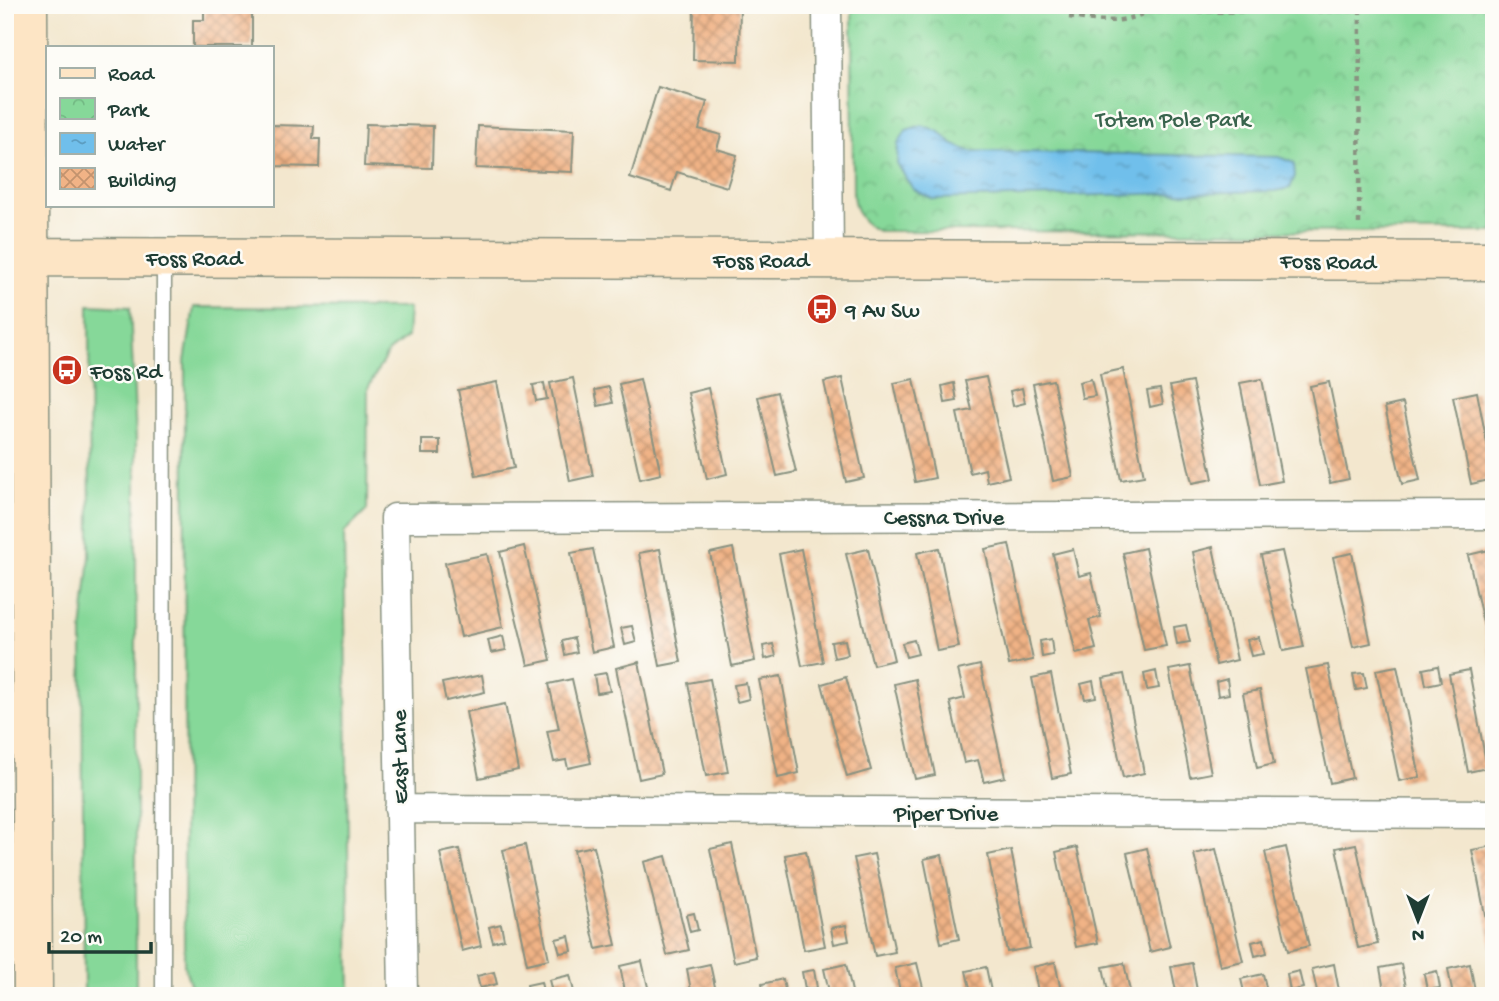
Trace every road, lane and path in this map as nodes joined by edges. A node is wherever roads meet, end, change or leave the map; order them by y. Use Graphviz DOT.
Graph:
graph roads {
  1 [pos="27,5"];
  2 [pos="827,5"];
  3 [pos="1214,8"];
  4 [pos="1360,8"];
  5 [pos="1069,17"];
  6 [pos="1359,228"];
  7 [pos="24,256"];
  8 [pos="164,257"];
  9 [pos="829,260"];
  10 [pos="1494,261"];
  11 [pos="1494,515"];
  12 [pos="395,517"];
  13 [pos="18,624"];
  14 [pos="398,809"];
  15 [pos="1494,814"];
  16 [pos="19,958"];
  17 [pos="33,996"];
  18 [pos="163,996"];
  19 [pos="403,996"];
  1 -- 7 [label="street"];
  2 -- 9 [label="street"];
  3 -- 4 [label="path"];
  3 -- 5 [label="path"];
  4 -- 6 [label="path"];
  7 -- 8 [label="street, Foss Road"];
  7 -- 13 [label="street"];
  8 -- 9 [label="street, Foss Road"];
  8 -- 18 [label="lane"];
  9 -- 10 [label="street, Foss Road"];
  11 -- 12 [label="street, Cessna Drive"];
  12 -- 14 [label="street, East Lane"];
  13 -- 16 [label="street"];
  14 -- 15 [label="street, Piper Drive"];
  14 -- 19 [label="street, East Lane"];
  16 -- 17 [label="street"];
}
